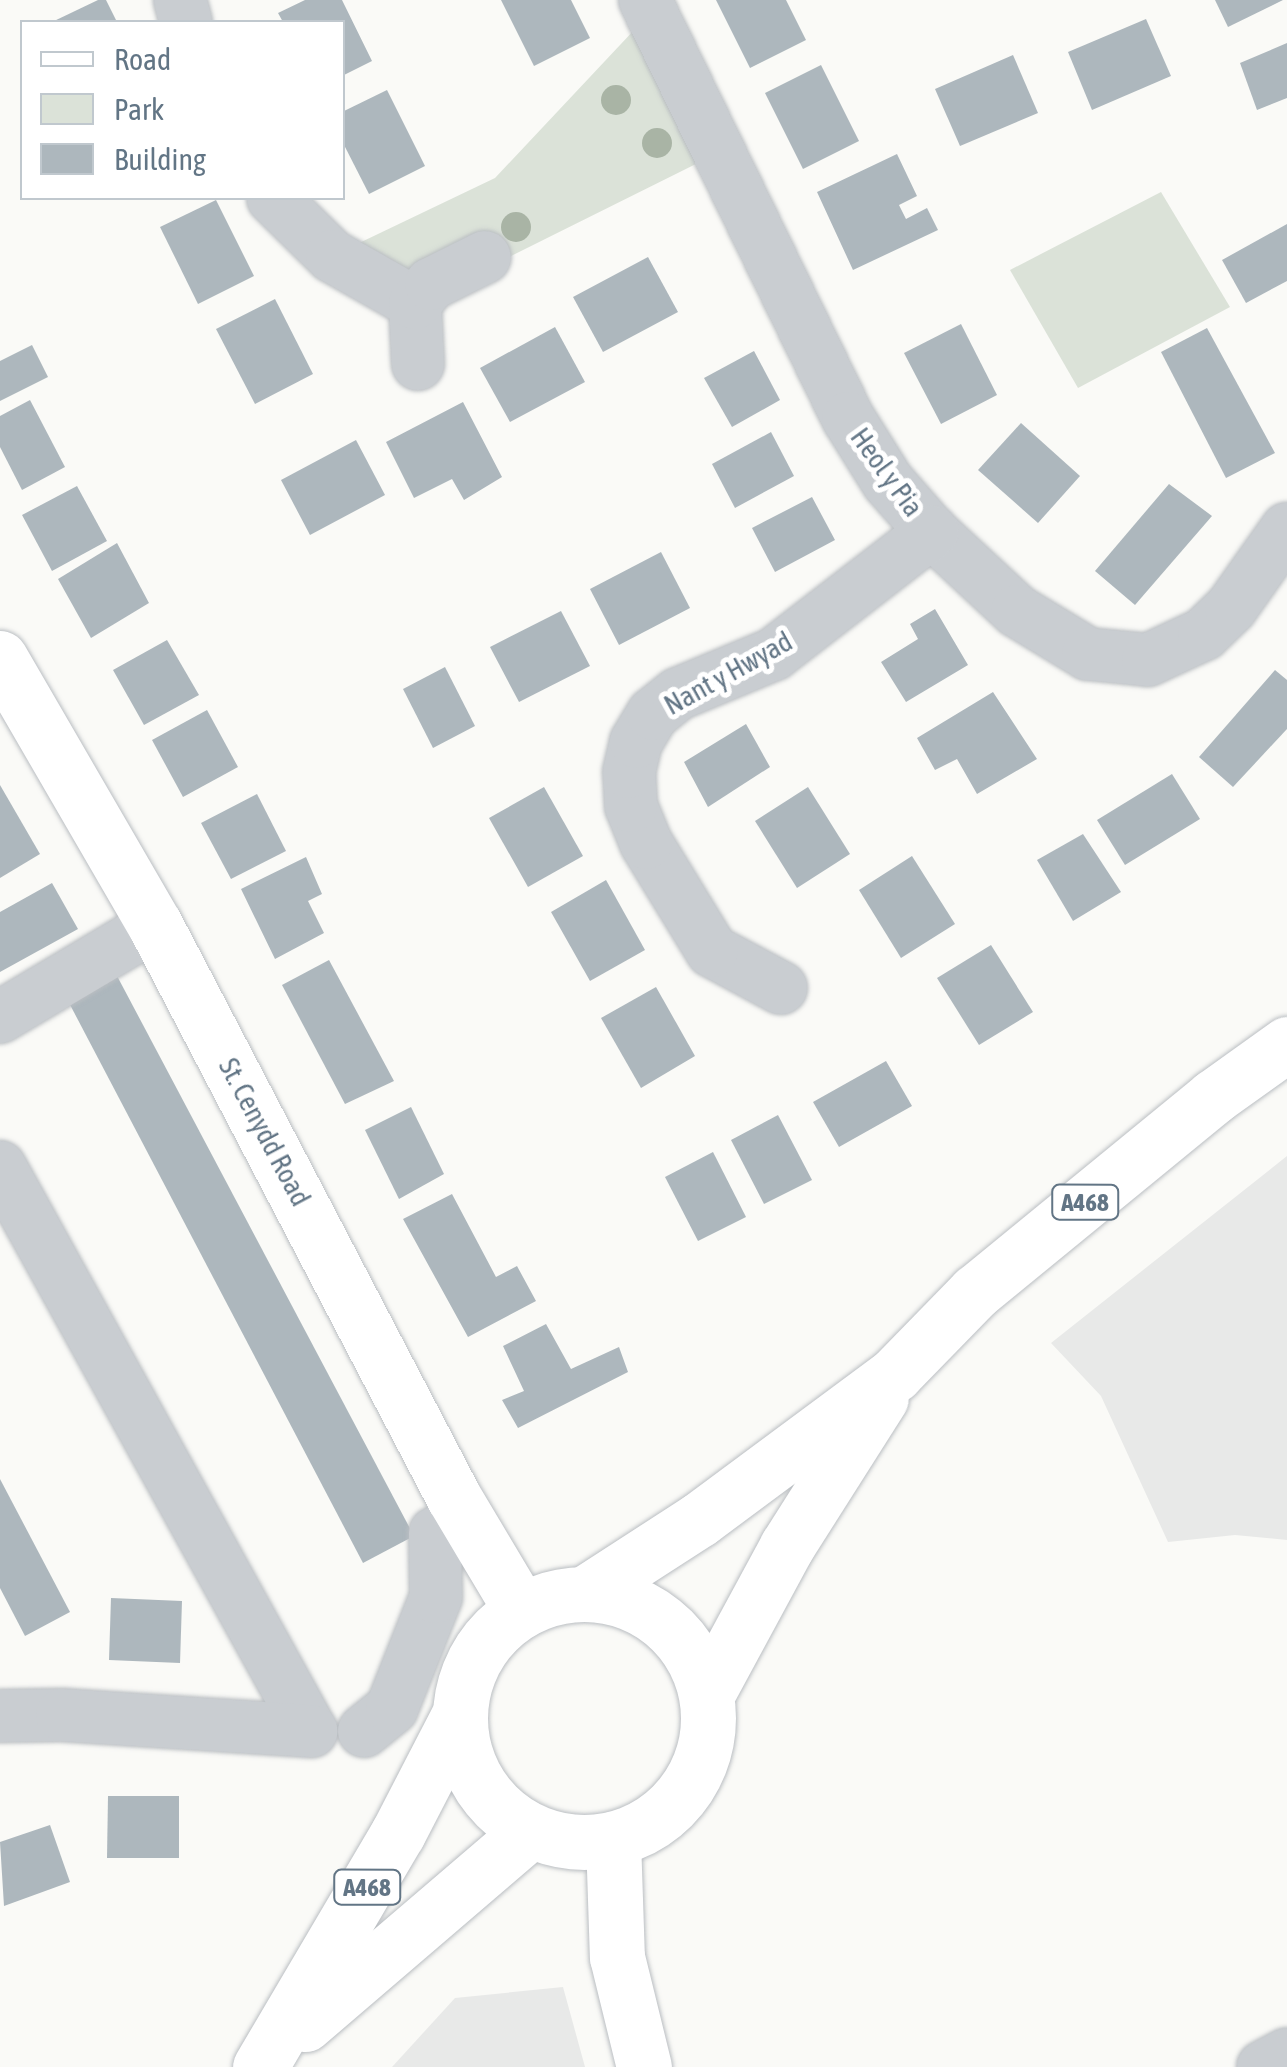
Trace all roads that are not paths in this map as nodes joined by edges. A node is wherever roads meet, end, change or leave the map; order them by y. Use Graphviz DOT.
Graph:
graph roads {
  1 [pos="645,0"];
  2 [pos="275,200"];
  3 [pos="485,257"];
  4 [pos="415,302"];
  5 [pos="418,364"];
  6 [pos="1287,529"];
  7 [pos="932,532"];
  8 [pos="0,658"];
  9 [pos="154,925"];
  10 [pos="780,988"];
  11 [pos="0,1016"];
  12 [pos="1287,1044"];
  13 [pos="0,1166"];
  14 [pos="895,1374"];
  15 [pos="435,1533"];
  16 [pos="584,1594"];
  17 [pos="522,1610"];
  18 [pos="706,1694"];
  19 [pos="459,1715"];
  20 [pos="0,1716"];
  21 [pos="364,1731"];
  22 [pos="530,1830"];
  23 [pos="613,1839"];
  24 [pos="1287,2054"];
  25 [pos="265,2062"];
  26 [pos="644,2067"];
  27 [pos="1263,2067"];
  1 -- 7 [label="street, Heol y Pia"];
  2 -- 4 [label="street"];
  3 -- 4 [label="street"];
  4 -- 5 [label="street"];
  6 -- 7 [label="street, Heol y Pia"];
  7 -- 10 [label="street, Nant y Hwyad"];
  8 -- 9 [label="main road, St. Cenydd Road"];
  9 -- 11 [label="street"];
  9 -- 17 [label="main road, St. Cenydd Road"];
  12 -- 14 [label="main road, A468"];
  13 -- 20 [label="street"];
  14 -- 16 [label="main road, A468"];
  14 -- 18 [label="main road, A468"];
  15 -- 21 [label="street"];
  16 -- 17 [label="main road"];
  16 -- 18 [label="main road"];
  17 -- 19 [label="main road"];
  18 -- 23 [label="main road"];
  19 -- 22 [label="main road"];
  19 -- 25 [label="main road, A468"];
  22 -- 23 [label="main road"];
  22 -- 25 [label="main road, A468"];
  23 -- 26 [label="main road"];
  24 -- 27 [label="street"];
}
